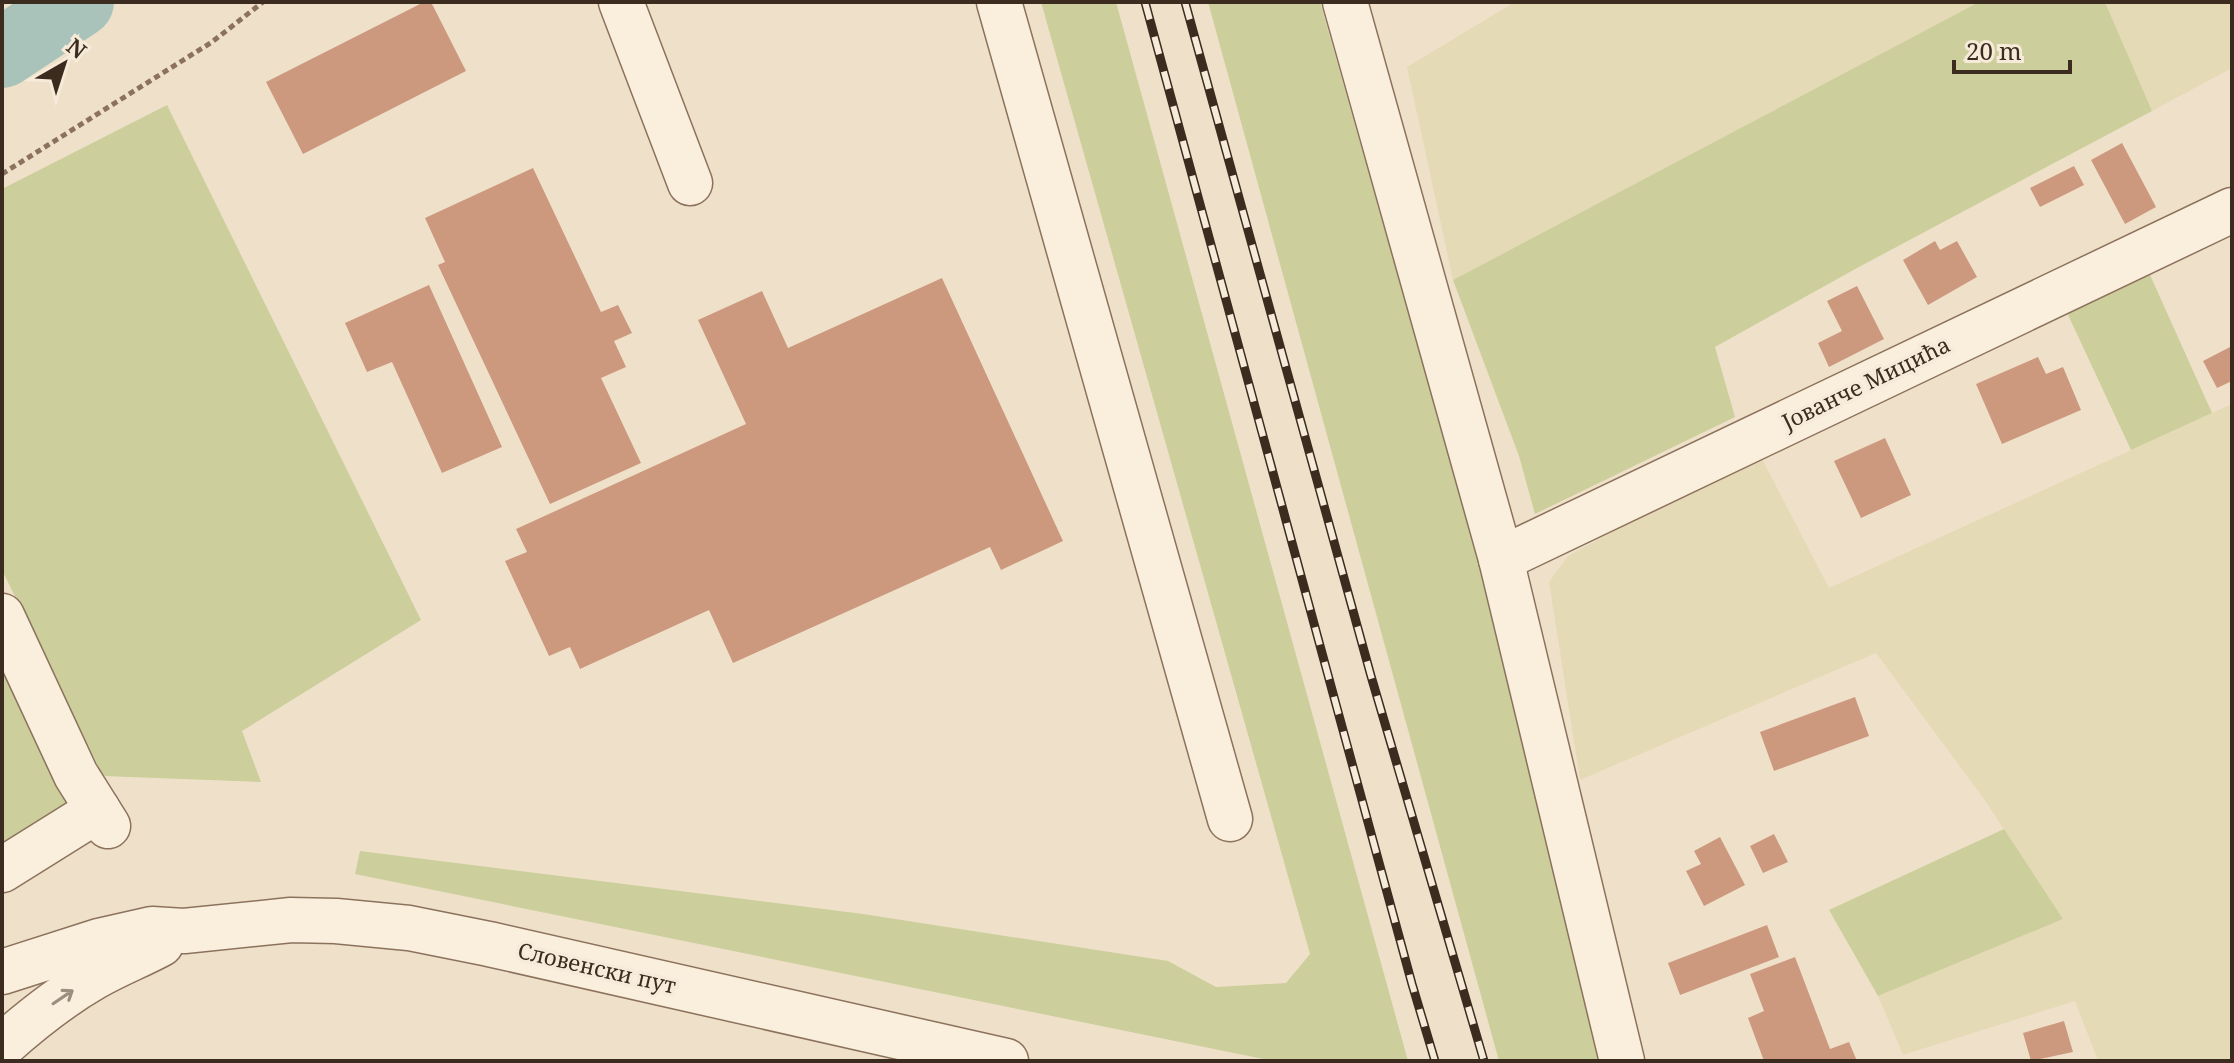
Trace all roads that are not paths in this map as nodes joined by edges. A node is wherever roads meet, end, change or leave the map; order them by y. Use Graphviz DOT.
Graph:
graph roads {
  1 [pos="621,2"];
  2 [pos="999,2"];
  3 [pos="1345,2"];
  4 [pos="690,183"];
  5 [pos="2232,210"];
  6 [pos="1501,559"];
  7 [pos="2,616"];
  8 [pos="1230,819"];
  9 [pos="2,870"];
  10 [pos="184,931"];
  11 [pos="2,972"];
  12 [pos="2,1046"];
  13 [pos="1006,1061"];
  14 [pos="1622,1061"];
  1 -- 4 [label="street"];
  2 -- 8 [label="street"];
  3 -- 6 [label="street"];
  5 -- 6 [label="street, Јованче Мицића"];
  6 -- 14 [label="street"];
  7 -- 9 [label="street"];
  10 -- 11 [label="street, Словенски пут"];
  12 -- 10 [label="street, one-way"];
  10 -- 13 [label="street, Словенски пут"];
}
